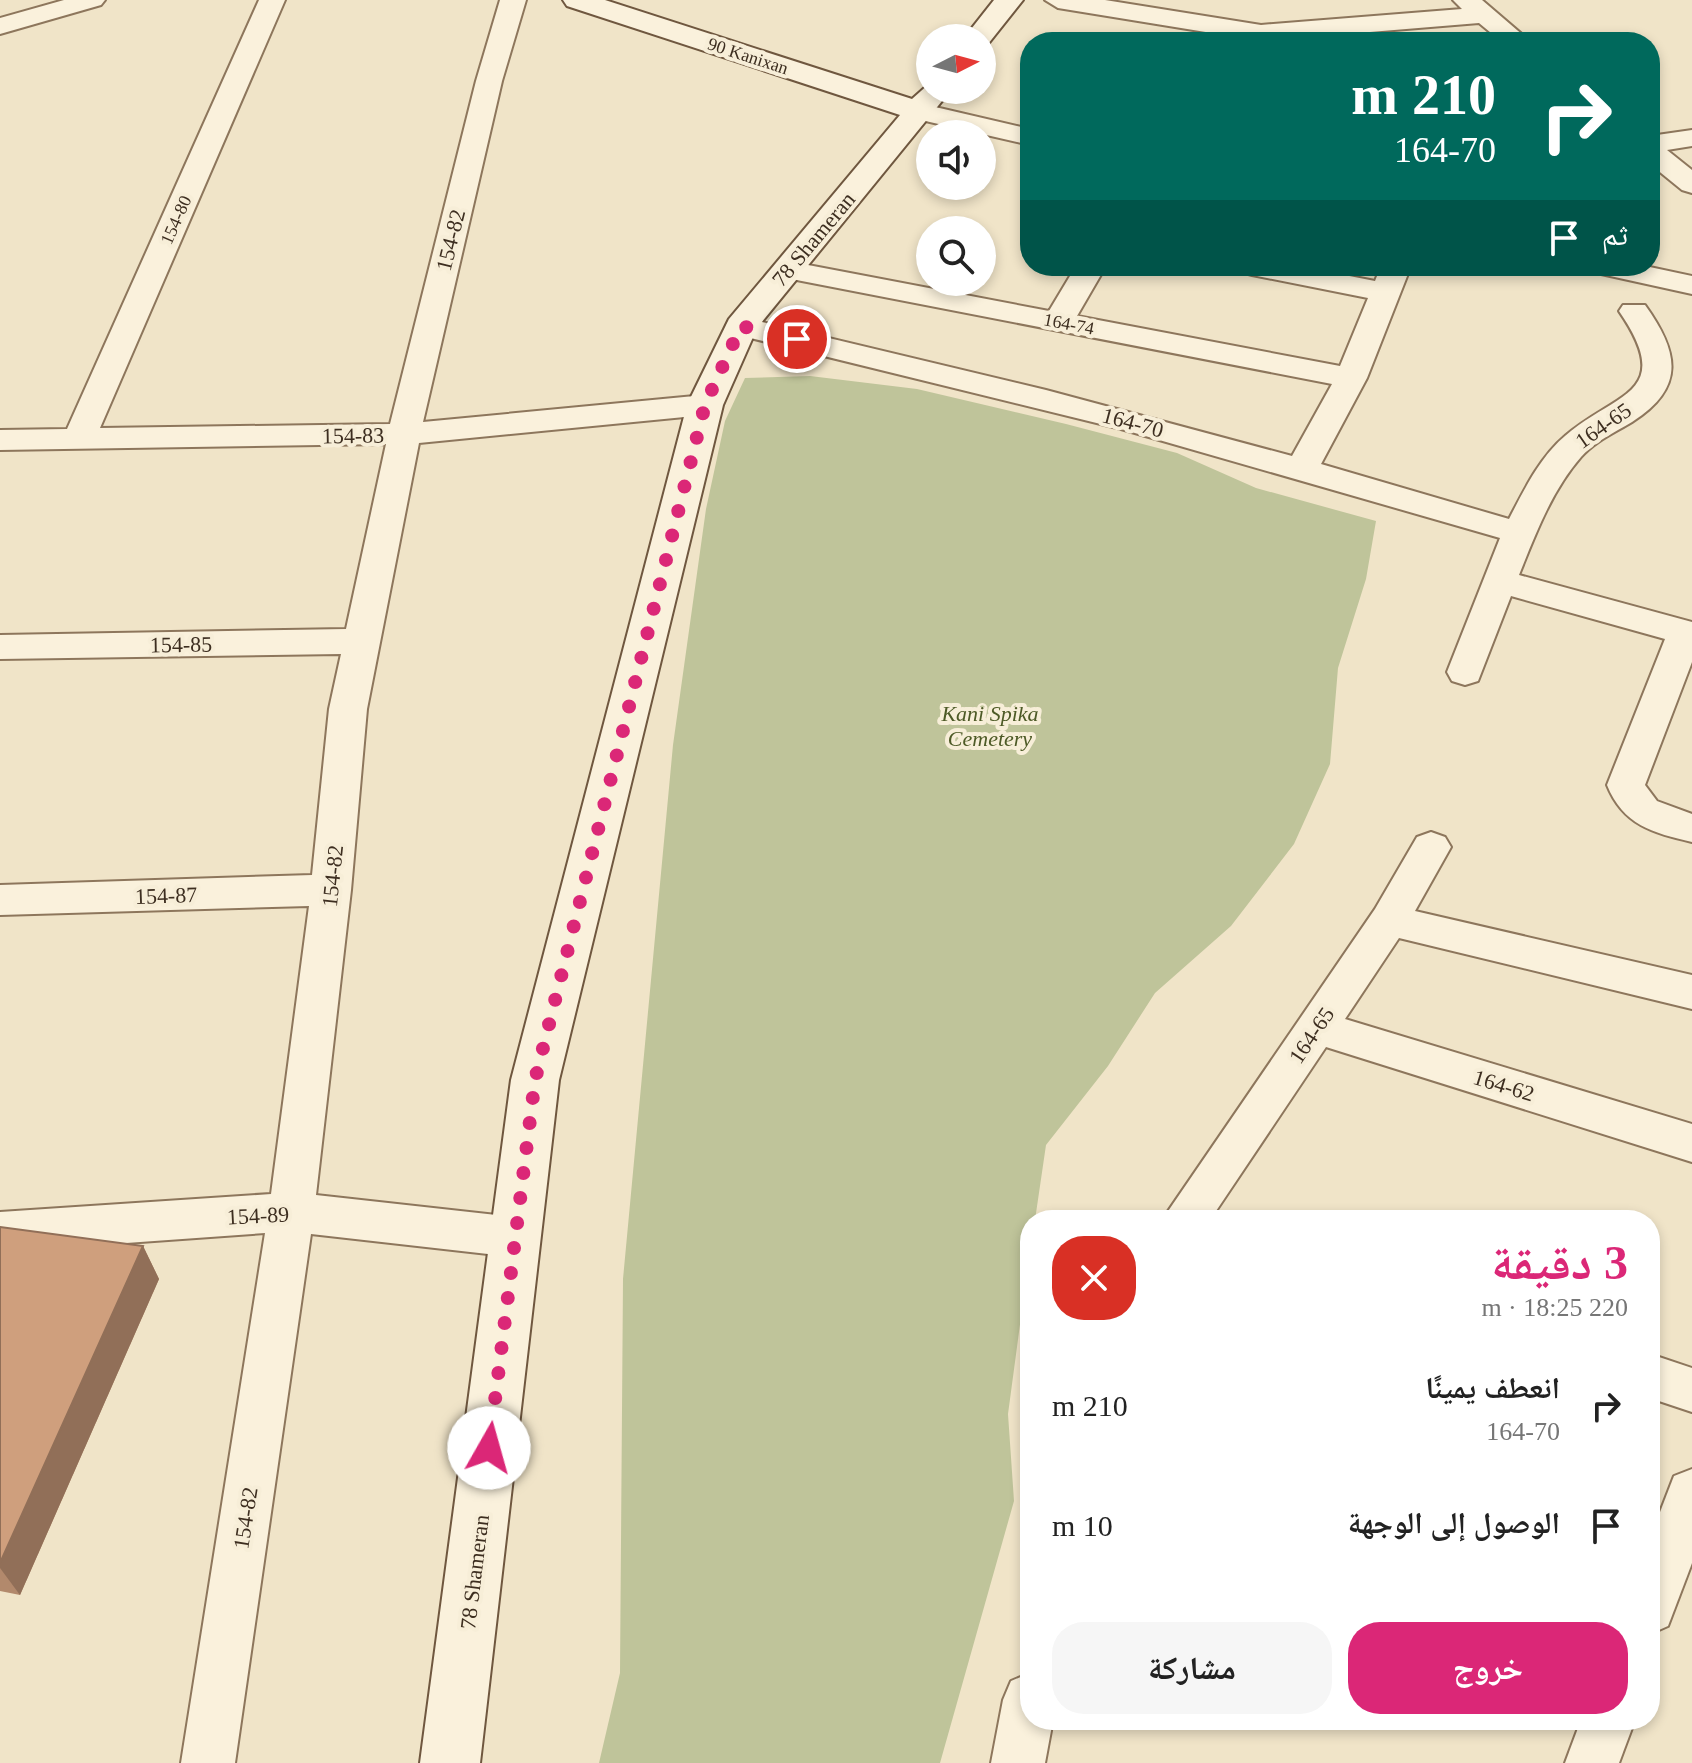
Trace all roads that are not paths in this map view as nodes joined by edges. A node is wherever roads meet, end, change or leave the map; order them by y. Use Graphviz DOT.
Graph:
graph roads {
  1 [pos="92,0"];
  2 [pos="272,0"];
  3 [pos="513,0"];
  4 [pos="577,0"];
  5 [pos="1009,0"];
  6 [pos="1058,0"];
  7 [pos="1475,7"];
  8 [pos="9,23"];
  9 [pos="989,24"];
  10 [pos="1262,29"];
  11 [pos="1506,32"];
  12 [pos="0,50"];
  13 [pos="916,97"];
  14 [pos="924,104"];
  15 [pos="938,104"];
  16 [pos="1020,133"];
  17 [pos="1692,138"];
  18 [pos="1660,145"];
  19 [pos="1660,156"];
  20 [pos="1692,184"];
  21 [pos="787,270"];
  22 [pos="1085,276"];
  23 [pos="1358,276"];
  24 [pos="1650,276"];
  25 [pos="1390,279"];
  26 [pos="1692,285"];
  27 [pos="1634,311"];
  28 [pos="1058,322"];
  29 [pos="741,326"];
  30 [pos="1351,378"];
  31 [pos="705,405"];
  32 [pos="405,434"];
  33 [pos="79,439"];
  34 [pos="0,440"];
  35 [pos="1302,468"];
  36 [pos="1520,533"];
  37 [pos="1501,582"];
  38 [pos="1689,634"];
  39 [pos="361,641"];
  40 [pos="0,647"];
  41 [pos="1465,672"];
  42 [pos="1674,824"];
  43 [pos="1431,847"];
  44 [pos="331,890"];
  45 [pos="0,900"];
  46 [pos="1389,920"];
  47 [pos="1692,992"];
  48 [pos="1317,1027"];
  49 [pos="1692,1143"];
  50 [pos="1192,1210"];
  51 [pos="291,1212"];
  52 [pos="0,1232"];
  53 [pos="515,1237"];
  54 [pos="1660,1379"];
  55 [pos="1692,1390"];
  56 [pos="1690,1503"];
  57 [pos="1660,1582"];
  58 [pos="1024,1730"];
  59 [pos="1604,1730"];
  60 [pos="208,1763"];
  61 [pos="450,1763"];
  62 [pos="1018,1763"];
  63 [pos="1592,1763"];
  1 -- 8 [label="street"];
  2 -- 33 [label="street, 154-80"];
  3 -- 32 [label="street, 154-82"];
  4 -- 13 [label="street, 90 Kanixan"];
  5 -- 9 [label="street"];
  6 -- 10 [label="street"];
  7 -- 10 [label="street"];
  7 -- 11 [label="street"];
  8 -- 12 [label="street"];
  14 -- 21 [label="street, 78 Shameran"];
  15 -- 16 [label="street"];
  17 -- 18 [label="street"];
  19 -- 20 [label="street"];
  21 -- 28 [label="street, 164-74"];
  21 -- 29 [label="street, 78 Shameran"];
  22 -- 28 [label="street"];
  23 -- 25 [label="street"];
  24 -- 26 [label="street"];
  25 -- 30 [label="street"];
  27 -- 36 [label="street, 164-65"];
  28 -- 30 [label="street, 164-74"];
  29 -- 31 [label="street, 78 Shameran"];
  29 -- 35 [label="street, 164-70"];
  30 -- 35 [label="street"];
  31 -- 32 [label="street, 154-83"];
  31 -- 53 [label="street, 78 Shameran"];
  32 -- 33 [label="street, 154-83"];
  32 -- 39 [label="street, 154-82"];
  33 -- 34 [label="street, 154-83"];
  35 -- 36 [label="street, 164-70"];
  36 -- 37 [label="street, 164-65"];
  37 -- 38 [label="street"];
  37 -- 41 [label="street, 164-65"];
  38 -- 42 [label="street"];
  39 -- 40 [label="street, 154-85"];
  39 -- 44 [label="street, 154-82"];
  43 -- 46 [label="street, 164-65"];
  44 -- 45 [label="street, 154-87"];
  44 -- 51 [label="street, 154-82"];
  46 -- 47 [label="street"];
  46 -- 48 [label="street, 164-65"];
  48 -- 49 [label="street, 164-62"];
  48 -- 50 [label="street, 164-65"];
  51 -- 52 [label="street, 154-89"];
  51 -- 53 [label="street, 154-89"];
  51 -- 60 [label="street, 154-82"];
  53 -- 61 [label="street, 78 Shameran"];
  54 -- 55 [label="street"];
  56 -- 57 [label="street"];
  58 -- 62 [label="street"];
  59 -- 63 [label="street"];
}
